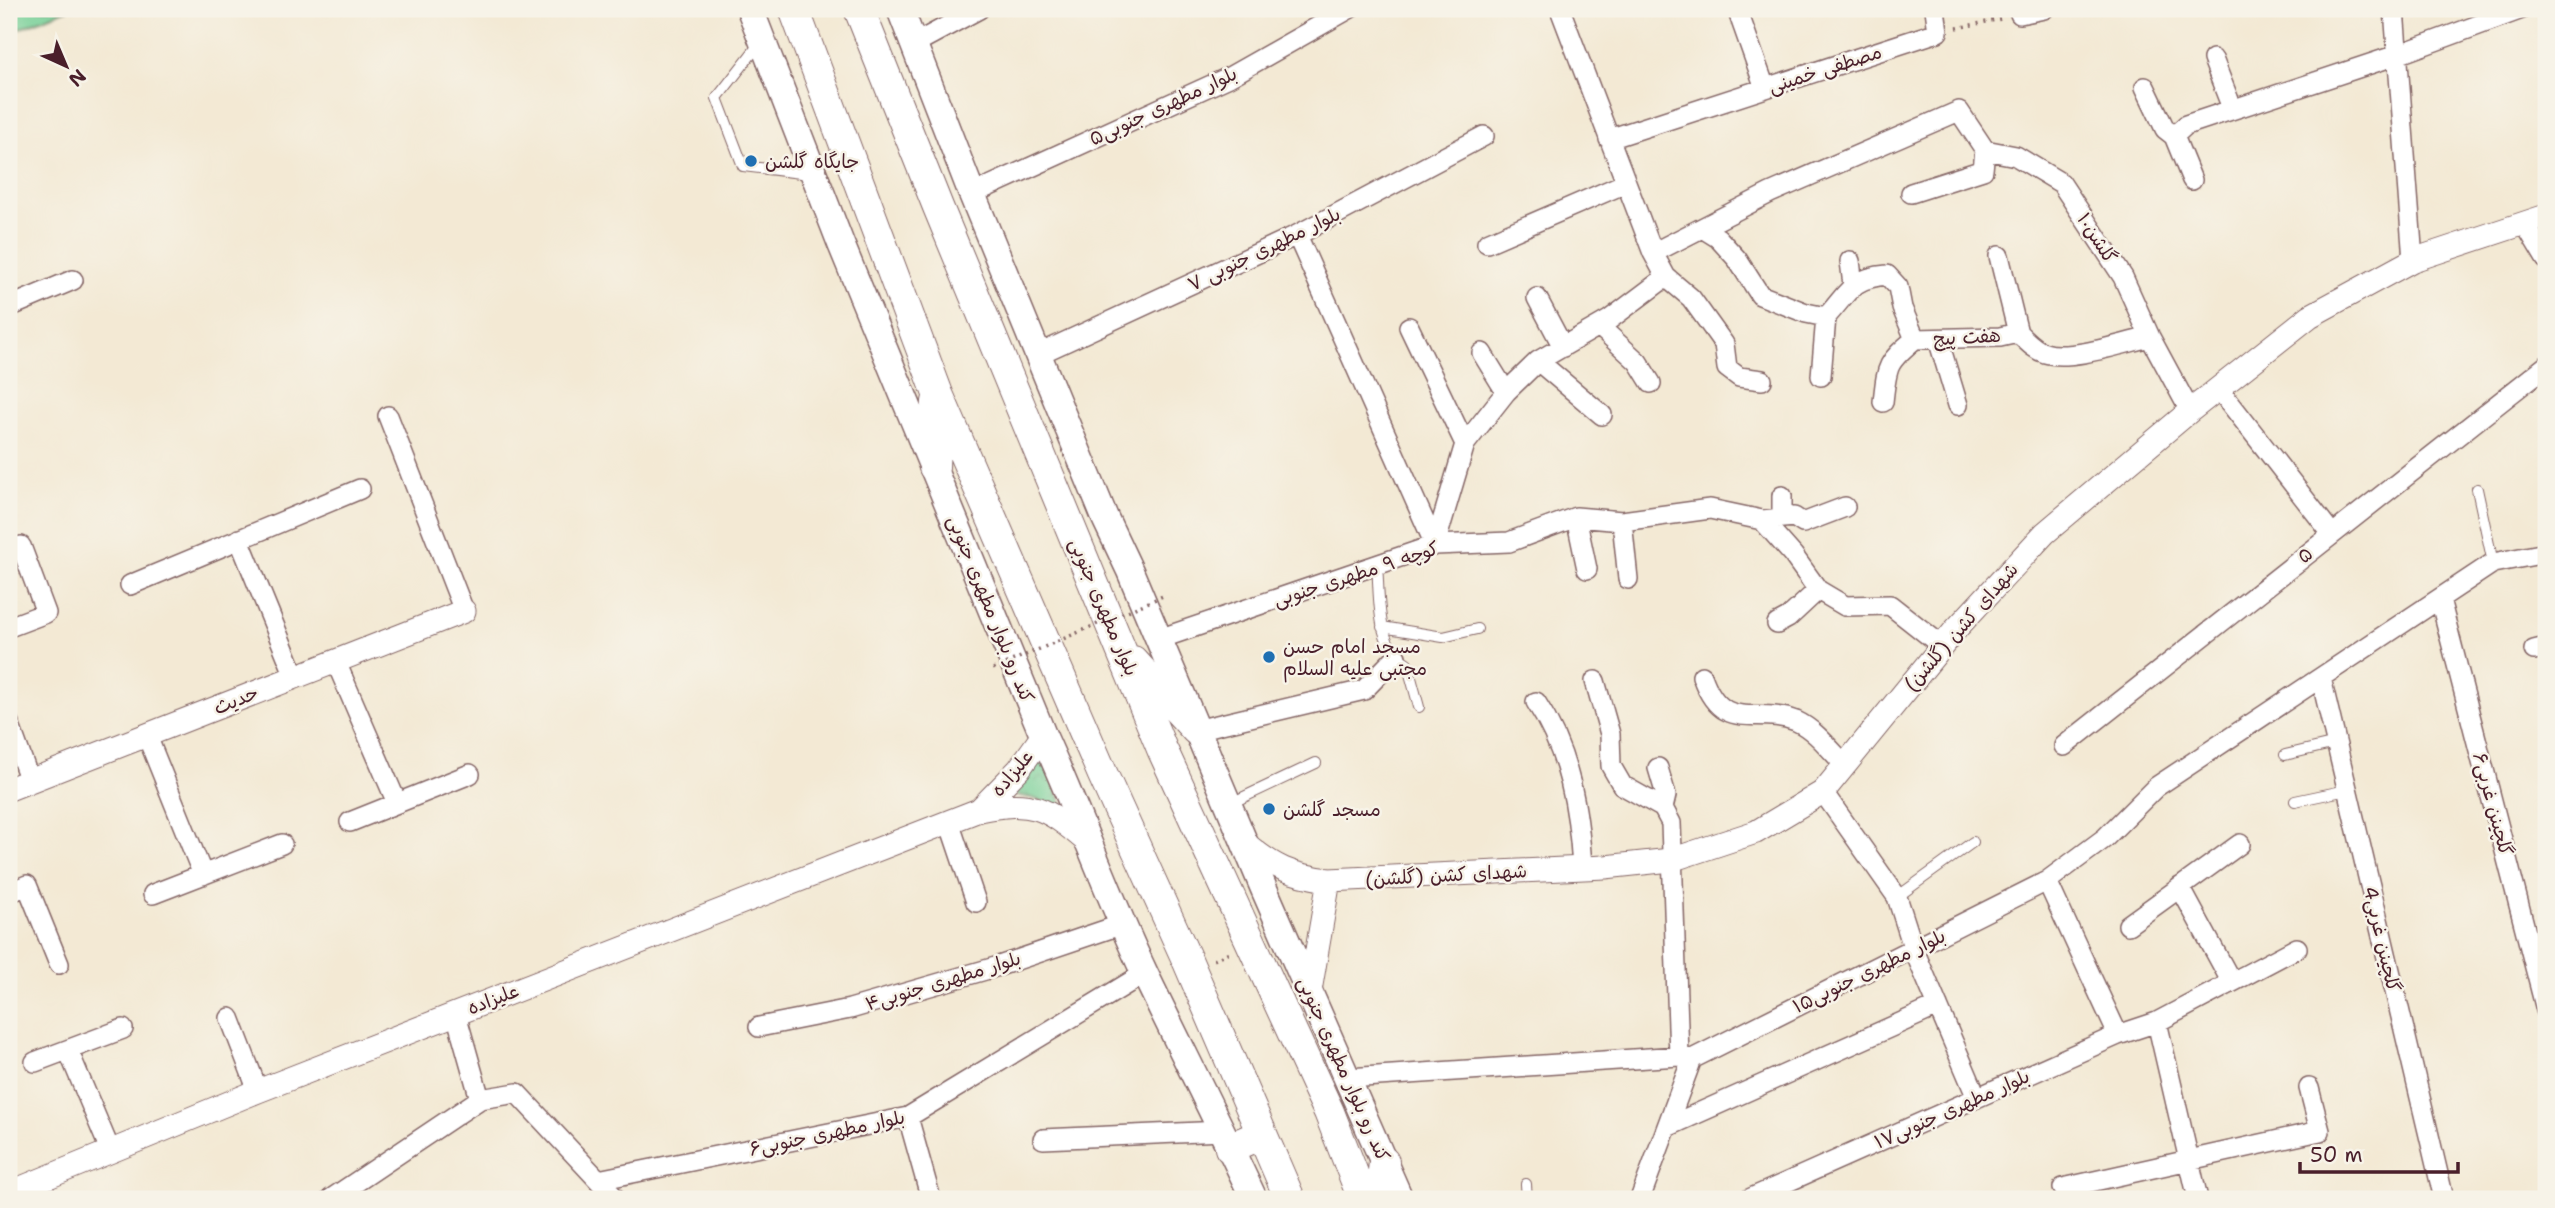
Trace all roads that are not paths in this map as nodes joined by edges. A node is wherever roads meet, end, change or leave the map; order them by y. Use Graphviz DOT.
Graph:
graph roads {
  1 [pos="750,9"];
  2 [pos="794,9"];
  3 [pos="859,9"];
  4 [pos="900,9"];
  5 [pos="979,9"];
  6 [pos="1349,9"];
  7 [pos="1560,9"];
  8 [pos="1737,9"];
  9 [pos="1934,9"];
  10 [pos="2044,9"];
  11 [pos="2394,9"];
  12 [pos="2522,9"];
  13 [pos="2020,14"];
  14 [pos="762,40"];
  15 [pos="914,44"];
  16 [pos="2397,55"];
  17 [pos="2213,59"];
  18 [pos="2145,87"];
  19 [pos="1765,88"];
  20 [pos="2232,108"];
  21 [pos="1485,135"];
  22 [pos="2174,136"];
  23 [pos="1609,139"];
  24 [pos="1985,150"];
  25 [pos="814,175"];
  26 [pos="2192,180"];
  27 [pos="1626,183"];
  28 [pos="1911,193"];
  29 [pos="972,194"];
  30 [pos="2536,220"];
  31 [pos="1702,228"];
  32 [pos="1297,235"];
  33 [pos="1487,243"];
  34 [pos="1653,253"];
  35 [pos="1999,256"];
  36 [pos="2546,259"];
  37 [pos="2413,260"];
  38 [pos="1850,261"];
  39 [pos="1666,277"];
  40 [pos="73,280"];
  41 [pos="1853,285"];
  42 [pos="1537,298"];
  43 [pos="9,307"];
  44 [pos="1826,317"];
  45 [pos="1599,326"];
  46 [pos="1409,327"];
  47 [pos="2018,333"];
  48 [pos="2150,337"];
  49 [pos="1915,339"];
  50 [pos="1938,339"];
  51 [pos="1563,347"];
  52 [pos="1482,353"];
  53 [pos="1039,354"];
  54 [pos="1538,361"];
  55 [pos="2546,366"];
  56 [pos="1821,376"];
  57 [pos="1762,380"];
  58 [pos="1651,383"];
  59 [pos="2219,389"];
  60 [pos="1506,392"];
  61 [pos="938,394"];
  62 [pos="1882,402"];
  63 [pos="1958,405"];
  64 [pos="2190,411"];
  65 [pos="1602,415"];
  66 [pos="388,416"];
  67 [pos="1465,444"];
  68 [pos="934,467"];
  69 [pos="360,489"];
  70 [pos="2477,489"];
  71 [pos="1783,496"];
  72 [pos="1845,507"];
  73 [pos="1576,517"];
  74 [pos="1782,518"];
  75 [pos="1762,520"];
  76 [pos="1622,521"];
  77 [pos="2332,534"];
  78 [pos="239,539"];
  79 [pos="1435,545"];
  80 [pos="20,546"];
  81 [pos="2546,553"];
  82 [pos="2493,563"];
  83 [pos="1377,564"];
  84 [pos="1587,569"];
  85 [pos="1628,579"];
  86 [pos="130,585"];
  87 [pos="1818,590"];
  88 [pos="2440,599"];
  89 [pos="464,611"];
  90 [pos="1777,624"];
  91 [pos="9,627"];
  92 [pos="1382,627"];
  93 [pos="1477,629"];
  94 [pos="1159,639"];
  95 [pos="1119,645"];
  96 [pos="1942,646"];
  97 [pos="1396,657"];
  98 [pos="336,662"];
  99 [pos="295,676"];
  100 [pos="1702,676"];
  101 [pos="2321,678"];
  102 [pos="1595,681"];
  103 [pos="1536,702"];
  104 [pos="1419,707"];
  105 [pos="9,723"];
  106 [pos="1196,730"];
  107 [pos="1043,735"];
  108 [pos="147,736"];
  109 [pos="2336,743"];
  110 [pos="2064,746"];
  111 [pos="2285,755"];
  112 [pos="1316,763"];
  113 [pos="1845,765"];
  114 [pos="1658,768"];
  115 [pos="470,774"];
  116 [pos="19,785"];
  117 [pos="2347,790"];
  118 [pos="1823,792"];
  119 [pos="2295,800"];
  120 [pos="397,803"];
  121 [pos="1228,804"];
  122 [pos="1663,808"];
  123 [pos="979,810"];
  124 [pos="350,822"];
  125 [pos="949,822"];
  126 [pos="1086,841"];
  127 [pos="1973,842"];
  128 [pos="282,844"];
  129 [pos="1245,844"];
  130 [pos="2240,844"];
  131 [pos="1671,860"];
  132 [pos="1582,868"];
  133 [pos="203,875"];
  134 [pos="1329,880"];
  135 [pos="2047,881"];
  136 [pos="2180,887"];
  137 [pos="9,893"];
  138 [pos="153,894"];
  139 [pos="1897,897"];
  140 [pos="976,901"];
  141 [pos="1123,924"];
  142 [pos="2128,925"];
  143 [pos="2297,948"];
  144 [pos="1914,950"];
  145 [pos="59,964"];
  146 [pos="1145,973"];
  147 [pos="2231,981"];
  148 [pos="1310,991"];
  149 [pos="1938,1006"];
  150 [pos="2546,1010"];
  151 [pos="456,1014"];
  152 [pos="230,1018"];
  153 [pos="2157,1022"];
  154 [pos="759,1027"];
  155 [pos="123,1029"];
  156 [pos="2118,1035"];
  157 [pos="68,1050"];
  158 [pos="1686,1057"];
  159 [pos="35,1062"];
  160 [pos="1348,1078"];
  161 [pos="2309,1088"];
  162 [pos="258,1091"];
  163 [pos="1977,1098"];
  164 [pos="480,1099"];
  165 [pos="908,1117"];
  166 [pos="1667,1127"];
  167 [pos="1262,1134"];
  168 [pos="1043,1139"];
  169 [pos="1226,1139"];
  170 [pos="110,1150"];
  171 [pos="2189,1159"];
  172 [pos="1384,1162"];
  173 [pos="598,1180"];
  174 [pos="1526,1184"];
  175 [pos="2063,1188"];
  176 [pos="9,1193"];
  177 [pos="331,1199"];
  178 [pos="616,1199"];
  179 [pos="931,1199"];
  180 [pos="1254,1199"];
  181 [pos="1290,1199"];
  182 [pos="1363,1199"];
  183 [pos="1380,1199"];
  184 [pos="1400,1199"];
  185 [pos="1527,1199"];
  186 [pos="1640,1199"];
  187 [pos="1749,1199"];
  188 [pos="2198,1199"];
  189 [pos="2444,1199"];
  1 -- 14 [label="main road, کند رو بلوار مطهری جنوبی"];
  2 -- 61 [label="main road"];
  3 -- 95 [label="main road, بلوار مطهری جنوبی"];
  4 -- 15 [label="main road, کند رو بلوار مطهری جنوبی"];
  5 -- 15 [label="street"];
  6 -- 29 [label="street, ۵بلوار مطهری جنوبی"];
  7 -- 23 [label="street"];
  8 -- 19 [label="street"];
  9 -- 19 [label="street, مصطفی خمینی"];
  10 -- 13 [label="street"];
  11 -- 16 [label="street"];
  12 -- 16 [label="street"];
  14 -- 25 [label="main road, کند رو بلوار مطهری جنوبی"];
  14 -- 25 [label="lane"];
  15 -- 29 [label="main road, کند رو بلوار مطهری جنوبی"];
  16 -- 20 [label="street"];
  16 -- 37 [label="street"];
  17 -- 20 [label="street"];
  18 -- 22 [label="street"];
  19 -- 23 [label="street, مصطفی خمینی"];
  20 -- 22 [label="street"];
  21 -- 32 [label="street, ۷ بلوار مطهری جنوبی"];
  22 -- 26 [label="street"];
  23 -- 27 [label="street"];
  24 -- 28 [label="street"];
  24 -- 31 [label="street"];
  24 -- 48 [label="street, گلشن۱۰"];
  25 -- 68 [label="main road, کند رو بلوار مطهری جنوبی"];
  27 -- 33 [label="street"];
  27 -- 34 [label="street"];
  29 -- 53 [label="main road, کند رو بلوار مطهری جنوبی"];
  30 -- 36 [label="street"];
  30 -- 37 [label="street, شهدای کشن (گلشن)"];
  31 -- 34 [label="street"];
  31 -- 44 [label="street"];
  32 -- 53 [label="street, ۷ بلوار مطهری جنوبی"];
  32 -- 79 [label="street"];
  34 -- 39 [label="street"];
  35 -- 47 [label="street"];
  37 -- 59 [label="street, شهدای کشن (گلشن)"];
  38 -- 41 [label="street"];
  39 -- 45 [label="street"];
  39 -- 57 [label="street"];
  40 -- 43 [label="street"];
  41 -- 44 [label="street"];
  41 -- 49 [label="street, هفت پیچ"];
  42 -- 51 [label="street"];
  44 -- 56 [label="street"];
  45 -- 51 [label="street"];
  45 -- 58 [label="street"];
  46 -- 67 [label="street"];
  47 -- 48 [label="street, هفت پیچ"];
  47 -- 50 [label="street, هفت پیچ"];
  48 -- 64 [label="street, گلشن۱۰"];
  49 -- 50 [label="street, هفت پیچ"];
  49 -- 62 [label="street"];
  50 -- 63 [label="street"];
  51 -- 54 [label="street"];
  52 -- 60 [label="street"];
  53 -- 94 [label="main road, کند رو بلوار مطهری جنوبی"];
  54 -- 60 [label="street"];
  54 -- 65 [label="street"];
  55 -- 77 [label="street, ۵"];
  59 -- 64 [label="street, شهدای کشن (گلشن)"];
  59 -- 77 [label="street"];
  60 -- 67 [label="street"];
  61 -- 68 [label="main road"];
  61 -- 167 [label="main road"];
  64 -- 96 [label="street, شهدای کشن (گلشن)"];
  66 -- 89 [label="street"];
  67 -- 79 [label="street"];
  68 -- 107 [label="main road, کند رو بلوار مطهری جنوبی"];
  69 -- 78 [label="street"];
  70 -- 82 [label="lane"];
  71 -- 74 [label="street"];
  72 -- 74 [label="street, کوچه ۹ مطهری جنوبی"];
  73 -- 76 [label="street, کوچه ۹ مطهری جنوبی"];
  73 -- 79 [label="street, کوچه ۹ مطهری جنوبی"];
  73 -- 84 [label="street"];
  74 -- 75 [label="street, کوچه ۹ مطهری جنوبی"];
  75 -- 76 [label="street, کوچه ۹ مطهری جنوبی"];
  75 -- 87 [label="street"];
  76 -- 85 [label="street"];
  77 -- 110 [label="street, ۵"];
  78 -- 86 [label="street"];
  78 -- 99 [label="street"];
  79 -- 83 [label="street, کوچه ۹ مطهری جنوبی"];
  80 -- 91 [label="street"];
  81 -- 82 [label="street"];
  82 -- 88 [label="street, بلوار مطهری جنوبی۱۵"];
  83 -- 92 [label="lane"];
  83 -- 94 [label="street, کوچه ۹ مطهری جنوبی"];
  87 -- 90 [label="street"];
  87 -- 96 [label="street"];
  88 -- 101 [label="street, بلوار مطهری جنوبی۱۵"];
  88 -- 150 [label="street, گلچینن غربی۶"];
  89 -- 98 [label="street, حدیث"];
  92 -- 93 [label="lane"];
  92 -- 97 [label="lane"];
  94 -- 106 [label="main road, کند رو بلوار مطهری جنوبی"];
  95 -- 106 [label="main road"];
  95 -- 182 [label="main road, بلوار مطهری جنوبی"];
  96 -- 113 [label="street, شهدای کشن (گلشن)"];
  97 -- 104 [label="lane"];
  97 -- 106 [label="street"];
  98 -- 99 [label="street, حدیث"];
  98 -- 120 [label="street"];
  99 -- 108 [label="street, حدیث"];
  100 -- 113 [label="street"];
  101 -- 109 [label="street, 4گلچینن غربی"];
  101 -- 135 [label="street, بلوار مطهری جنوبی۱۵"];
  102 -- 122 [label="street"];
  103 -- 132 [label="street"];
  105 -- 116 [label="street"];
  106 -- 121 [label="main road, کند رو بلوار مطهری جنوبی"];
  107 -- 123 [label="street, علیزاده"];
  107 -- 126 [label="main road, کند رو بلوار مطهری جنوبی"];
  108 -- 116 [label="street, حدیث"];
  108 -- 133 [label="street"];
  109 -- 111 [label="lane"];
  109 -- 117 [label="street, 4گلچینن غربی"];
  112 -- 121 [label="lane"];
  113 -- 118 [label="street, شهدای کشن (گلشن)"];
  114 -- 122 [label="street"];
  115 -- 120 [label="street"];
  117 -- 119 [label="lane"];
  117 -- 189 [label="street, 4گلچینن غربی"];
  118 -- 131 [label="street, شهدای کشن (گلشن)"];
  118 -- 139 [label="street"];
  120 -- 124 [label="street"];
  121 -- 129 [label="main road, کند رو بلوار مطهری جنوبی"];
  122 -- 131 [label="street"];
  123 -- 125 [label="street, علیزاده"];
  123 -- 126 [label="street, علیزاده"];
  125 -- 140 [label="street"];
  125 -- 151 [label="street, علیزاده"];
  126 -- 141 [label="main road, کند رو بلوار مطهری جنوبی"];
  127 -- 139 [label="lane"];
  128 -- 133 [label="street"];
  129 -- 134 [label="street, شهدای کشن (گلشن)"];
  129 -- 148 [label="main road, کند رو بلوار مطهری جنوبی"];
  130 -- 136 [label="street"];
  131 -- 132 [label="street, شهدای کشن (گلشن)"];
  131 -- 158 [label="street"];
  132 -- 134 [label="street, شهدای کشن (گلشن)"];
  133 -- 138 [label="street"];
  134 -- 148 [label="street"];
  135 -- 144 [label="street, بلوار مطهری جنوبی۱۵"];
  135 -- 156 [label="street"];
  136 -- 142 [label="street"];
  136 -- 147 [label="street"];
  137 -- 145 [label="street"];
  139 -- 144 [label="street"];
  141 -- 146 [label="main road, کند رو بلوار مطهری جنوبی"];
  141 -- 154 [label="street, بلوار مطهری جنوبی۴"];
  143 -- 147 [label="street, بلوار مطهری جنوبی۱۷"];
  144 -- 149 [label="street"];
  144 -- 158 [label="street, بلوار مطهری جنوبی۱۵"];
  146 -- 165 [label="street, بلوار مطهری جنوبی۶"];
  146 -- 169 [label="main road, کند رو بلوار مطهری جنوبی"];
  147 -- 153 [label="street, بلوار مطهری جنوبی۱۷"];
  148 -- 160 [label="main road, کند رو بلوار مطهری جنوبی"];
  149 -- 163 [label="street"];
  149 -- 166 [label="street"];
  151 -- 162 [label="street, علیزاده"];
  151 -- 164 [label="street"];
  152 -- 162 [label="street"];
  153 -- 156 [label="street, بلوار مطهری جنوبی۱۷"];
  153 -- 171 [label="street"];
  155 -- 157 [label="street"];
  156 -- 163 [label="street, بلوار مطهری جنوبی۱۷"];
  157 -- 159 [label="street"];
  157 -- 170 [label="street"];
  158 -- 160 [label="street, بلوار مطهری جنوبی۱۵"];
  158 -- 166 [label="street"];
  160 -- 172 [label="main road, کند رو بلوار مطهری جنوبی"];
  161 -- 171 [label="street"];
  162 -- 170 [label="street, علیزاده"];
  163 -- 187 [label="street, بلوار مطهری جنوبی۱۷"];
  164 -- 173 [label="street"];
  164 -- 177 [label="street"];
  165 -- 173 [label="street, بلوار مطهری جنوبی۶"];
  165 -- 179 [label="street"];
  166 -- 186 [label="street"];
  167 -- 169 [label="main road"];
  167 -- 181 [label="main road"];
  168 -- 169 [label="street"];
  169 -- 180 [label="main road, کند رو بلوار مطهری جنوبی"];
  170 -- 176 [label="street, علیزاده"];
  171 -- 175 [label="street"];
  171 -- 188 [label="street"];
  172 -- 183 [label="main road"];
  172 -- 184 [label="main road, کند رو بلوار مطهری جنوبی"];
  173 -- 178 [label="street"];
  174 -- 185 [label="lane"];
}
